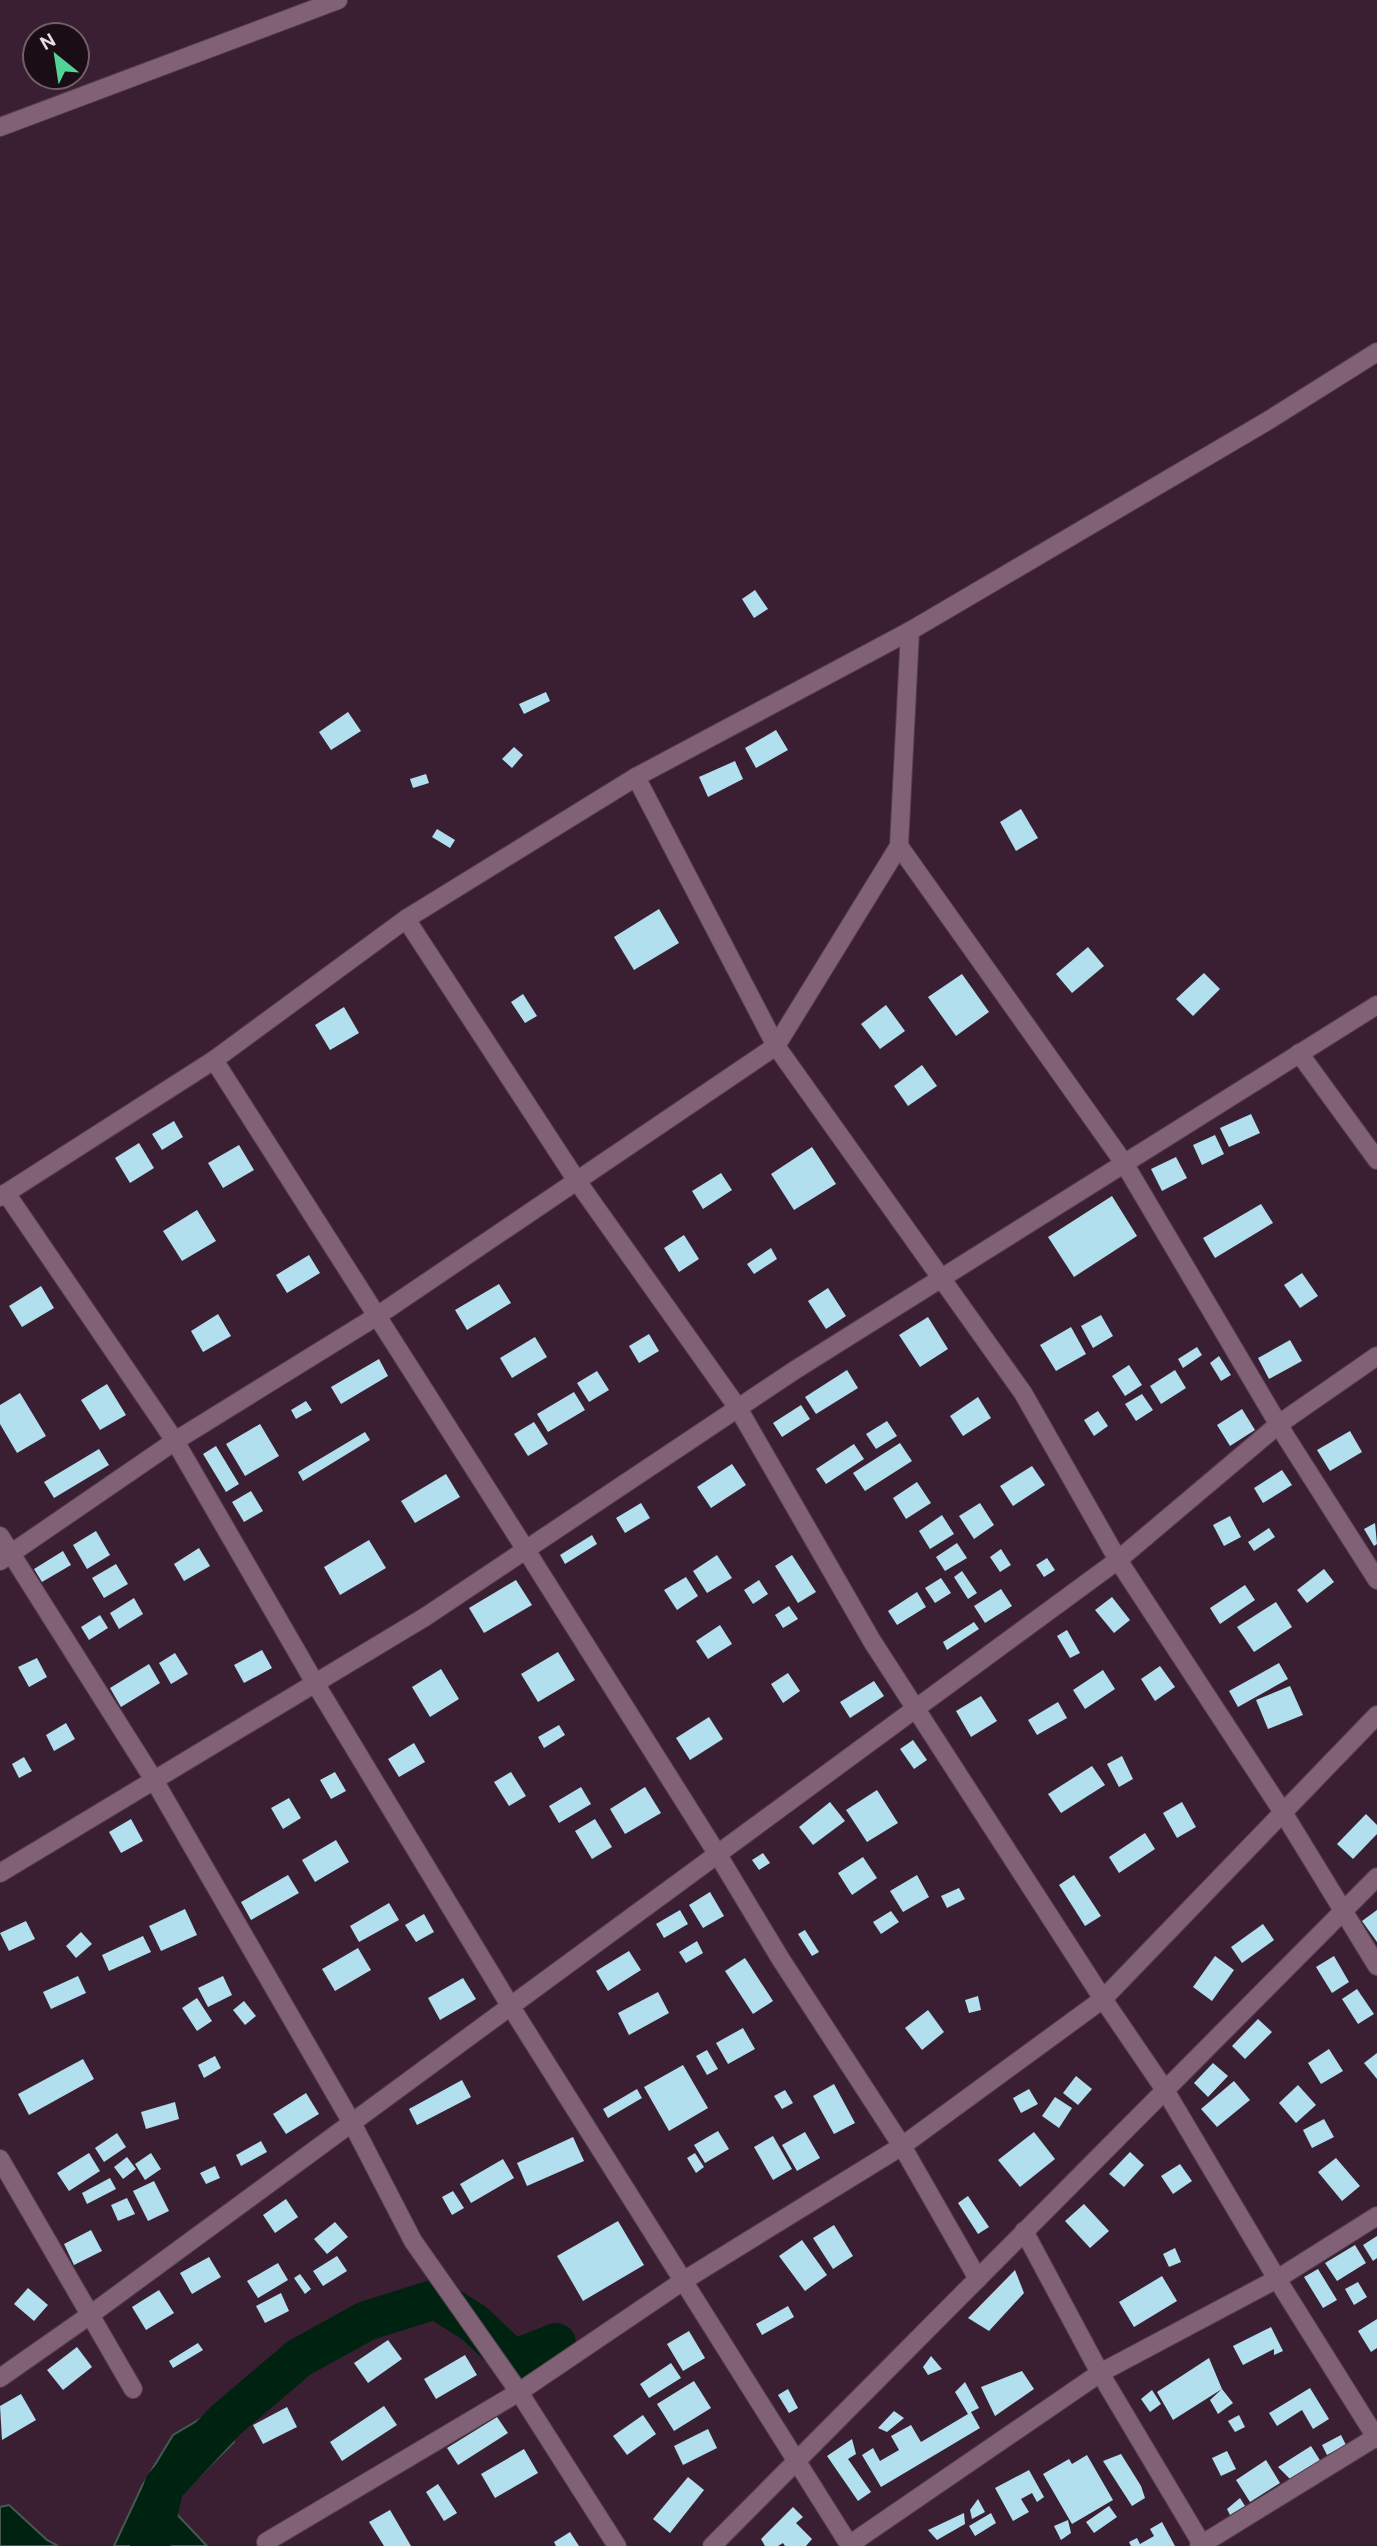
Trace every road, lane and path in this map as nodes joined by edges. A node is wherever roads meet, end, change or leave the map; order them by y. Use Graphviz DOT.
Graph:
graph roads {
  1 [pos="338,0"];
  2 [pos="0,107"];
  3 [pos="5,125"];
  4 [pos="1377,352"];
  5 [pos="910,631"];
  6 [pos="636,777"];
  7 [pos="899,846"];
  8 [pos="407,919"];
  9 [pos="1377,1004"];
  10 [pos="776,1046"];
  11 [pos="1299,1053"];
  12 [pos="215,1060"];
  13 [pos="1377,1160"];
  14 [pos="1124,1163"];
  15 [pos="577,1181"];
  16 [pos="3,1195"];
  17 [pos="940,1279"];
  18 [pos="377,1316"];
  19 [pos="1377,1356"];
  20 [pos="738,1408"];
  21 [pos="1279,1424"];
  22 [pos="176,1441"];
  23 [pos="0,1536"];
  24 [pos="526,1550"];
  25 [pos="6,1557"];
  26 [pos="1118,1560"];
  27 [pos="1377,1580"];
  28 [pos="316,1683"];
  29 [pos="916,1709"];
  30 [pos="1377,1715"];
  31 [pos="154,1780"];
  32 [pos="1284,1814"];
  33 [pos="718,1854"];
  34 [pos="0,1873"];
  35 [pos="1377,1877"];
  36 [pos="1343,1912"];
  37 [pos="1377,1966"];
  38 [pos="1103,1999"];
  39 [pos="511,2007"];
  40 [pos="1165,2090"];
  41 [pos="352,2123"];
  42 [pos="902,2146"];
  43 [pos="0,2159"];
  44 [pos="1377,2216"];
  45 [pos="1024,2231"];
  46 [pos="978,2278"];
  47 [pos="1277,2279"];
  48 [pos="683,2281"];
  49 [pos="90,2315"];
  50 [pos="1100,2373"];
  51 [pos="0,2378"];
  52 [pos="133,2389"];
  53 [pos="519,2392"];
  54 [pos="1376,2438"];
  55 [pos="796,2460"];
  56 [pos="1201,2545"];
  57 [pos="268,2546"];
  58 [pos="617,2546"];
  59 [pos="712,2546"];
  60 [pos="849,2546"];
  1 -- 3 [label="street"];
  2 -- 3 [label="street"];
  4 -- 5 [label="street"];
  5 -- 6 [label="street"];
  5 -- 7 [label="street"];
  6 -- 8 [label="street"];
  6 -- 10 [label="street"];
  7 -- 10 [label="street"];
  7 -- 14 [label="street"];
  8 -- 12 [label="street"];
  8 -- 15 [label="street"];
  9 -- 11 [label="street"];
  10 -- 15 [label="street"];
  10 -- 17 [label="street"];
  11 -- 13 [label="street"];
  11 -- 14 [label="street"];
  12 -- 16 [label="street"];
  12 -- 18 [label="street"];
  14 -- 17 [label="street"];
  14 -- 21 [label="street"];
  15 -- 18 [label="street"];
  15 -- 20 [label="street"];
  16 -- 22 [label="street"];
  17 -- 20 [label="street"];
  17 -- 26 [label="street"];
  18 -- 22 [label="street"];
  18 -- 24 [label="street"];
  19 -- 21 [label="street"];
  20 -- 24 [label="street"];
  20 -- 29 [label="street"];
  21 -- 26 [label="street"];
  21 -- 27 [label="street"];
  22 -- 25 [label="street"];
  22 -- 28 [label="street"];
  23 -- 25 [label="street"];
  24 -- 28 [label="street"];
  24 -- 33 [label="street"];
  25 -- 31 [label="street"];
  26 -- 29 [label="street"];
  26 -- 32 [label="street"];
  28 -- 31 [label="street"];
  28 -- 39 [label="street"];
  29 -- 33 [label="street"];
  29 -- 38 [label="street"];
  30 -- 32 [label="street"];
  31 -- 34 [label="street"];
  31 -- 41 [label="street"];
  32 -- 36 [label="street"];
  32 -- 38 [label="street"];
  33 -- 39 [label="street"];
  33 -- 42 [label="street"];
  35 -- 36 [label="street"];
  36 -- 37 [label="street"];
  36 -- 40 [label="street"];
  38 -- 40 [label="street"];
  38 -- 42 [label="street"];
  39 -- 41 [label="street"];
  39 -- 48 [label="street"];
  40 -- 45 [label="street"];
  40 -- 47 [label="street"];
  41 -- 49 [label="street"];
  41 -- 53 [label="street"];
  42 -- 46 [label="street"];
  42 -- 48 [label="street"];
  43 -- 49 [label="street"];
  44 -- 47 [label="street"];
  45 -- 46 [label="street"];
  45 -- 50 [label="street"];
  46 -- 55 [label="street"];
  47 -- 50 [label="street"];
  47 -- 54 [label="street"];
  48 -- 53 [label="street"];
  48 -- 55 [label="street"];
  49 -- 51 [label="street"];
  49 -- 52 [label="street"];
  50 -- 56 [label="street"];
  50 -- 60 [label="street"];
  53 -- 57 [label="street"];
  53 -- 58 [label="street"];
  54 -- 56 [label="street"];
  55 -- 59 [label="street"];
  55 -- 60 [label="street"];
}
